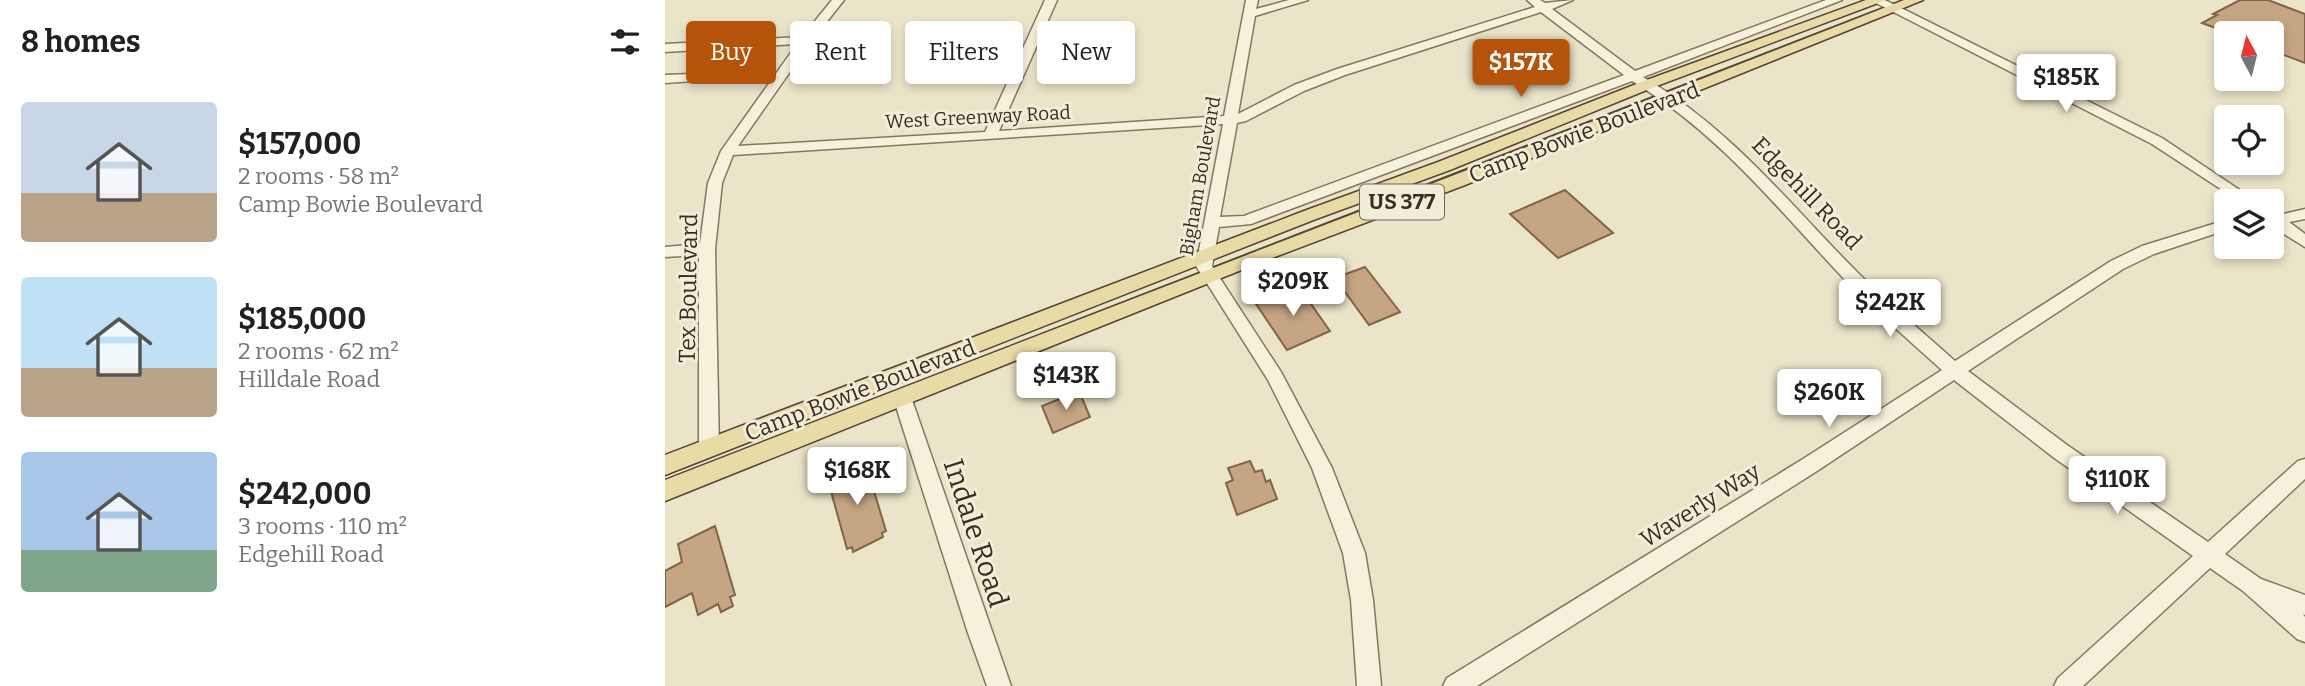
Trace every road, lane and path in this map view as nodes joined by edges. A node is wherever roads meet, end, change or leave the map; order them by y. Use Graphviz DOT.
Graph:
graph roads {
  1 [pos="838,0"];
  2 [pos="1051,0"];
  3 [pos="1302,0"];
  4 [pos="1567,0"];
  5 [pos="1836,0"];
  6 [pos="1877,0"];
  7 [pos="1916,0"];
  8 [pos="1538,4"];
  9 [pos="1251,7"];
  10 [pos="1894,9"];
  11 [pos="821,21"];
  12 [pos="790,41"];
  13 [pos="665,48"];
  14 [pos="790,63"];
  15 [pos="1632,75"];
  16 [pos="686,78"];
  17 [pos="665,79"];
  18 [pos="1649,84"];
  19 [pos="1670,98"];
  20 [pos="1231,120"];
  21 [pos="990,135"];
  22 [pos="729,151"];
  23 [pos="1444,166"];
  24 [pos="1459,181"];
  25 [pos="2231,189"];
  26 [pos="2305,214"];
  27 [pos="2284,217"];
  28 [pos="1211,222"];
  29 [pos="2284,227"];
  30 [pos="2214,230"];
  31 [pos="2305,242"];
  32 [pos="707,249"];
  33 [pos="665,253"];
  34 [pos="1206,266"];
  35 [pos="1953,370"];
  36 [pos="898,387"];
  37 [pos="709,448"];
  38 [pos="665,464"];
  39 [pos="2305,467"];
  40 [pos="712,473"];
  41 [pos="665,491"];
  42 [pos="2208,555"];
  43 [pos="2251,584"];
  44 [pos="2305,605"];
  45 [pos="2305,631"];
  46 [pos="999,686"];
  47 [pos="1369,686"];
  48 [pos="1455,686"];
  49 [pos="2066,686"];
  1 -- 11 [label="street, Tex Boulevard"];
  2 -- 21 [label="street"];
  3 -- 9 [label="street"];
  4 -- 8 [label="street, West Greenway Road"];
  5 -- 15 [label="street"];
  6 -- 10 [label="street"];
  6 -- 18 [label="main road, Camp Bowie Boulevard / US 377"];
  7 -- 10 [label="main road, Camp Bowie Boulevard / US 377"];
  8 -- 15 [label="street, Edgehill Road"];
  8 -- 20 [label="street, West Greenway Road"];
  9 -- 20 [label="street, Bigham Boulevard"];
  10 -- 19 [label="main road, Camp Bowie Boulevard / US 377"];
  10 -- 25 [label="street"];
  12 -- 13 [label="street"];
  14 -- 22 [label="street, Tex Boulevard"];
  15 -- 18 [label="street, Edgehill Road"];
  15 -- 28 [label="street"];
  16 -- 17 [label="street"];
  18 -- 19 [label="street, Edgehill Road"];
  18 -- 23 [label="main road, Camp Bowie Boulevard / US 377"];
  19 -- 24 [label="main road, Camp Bowie Boulevard / US 377"];
  19 -- 35 [label="street, Edgehill Road"];
  20 -- 21 [label="street, West Greenway Road"];
  20 -- 28 [label="street, Bigham Boulevard"];
  21 -- 22 [label="street, West Greenway Road"];
  22 -- 32 [label="street, Tex Boulevard"];
  23 -- 24 [label="main road"];
  23 -- 34 [label="main road, Camp Bowie Boulevard / US 377"];
  24 -- 34 [label="main road, Camp Bowie Boulevard / US 377"];
  26 -- 27 [label="street"];
  28 -- 34 [label="street, Bigham Boulevard"];
  29 -- 31 [label="street"];
  30 -- 35 [label="street, Waverly Way"];
  32 -- 33 [label="street"];
  32 -- 37 [label="street, Tex Boulevard"];
  34 -- 36 [label="main road, Camp Bowie Boulevard / US 377"];
  34 -- 47 [label="street"];
  35 -- 42 [label="street, Edgehill Road"];
  35 -- 48 [label="street, Waverly Way"];
  36 -- 37 [label="main road, Camp Bowie Boulevard / US 377"];
  36 -- 40 [label="main road, Camp Bowie Boulevard / US 377"];
  36 -- 46 [label="street, Indale Road"];
  37 -- 38 [label="main road, Camp Bowie Boulevard / US 377"];
  37 -- 40 [label="main road"];
  39 -- 42 [label="street"];
  40 -- 41 [label="main road, Camp Bowie Boulevard / US 377"];
  42 -- 43 [label="street, Edgehill Road"];
  42 -- 49 [label="street"];
  43 -- 44 [label="street"];
  43 -- 45 [label="street, Edgehill Road"];
}
